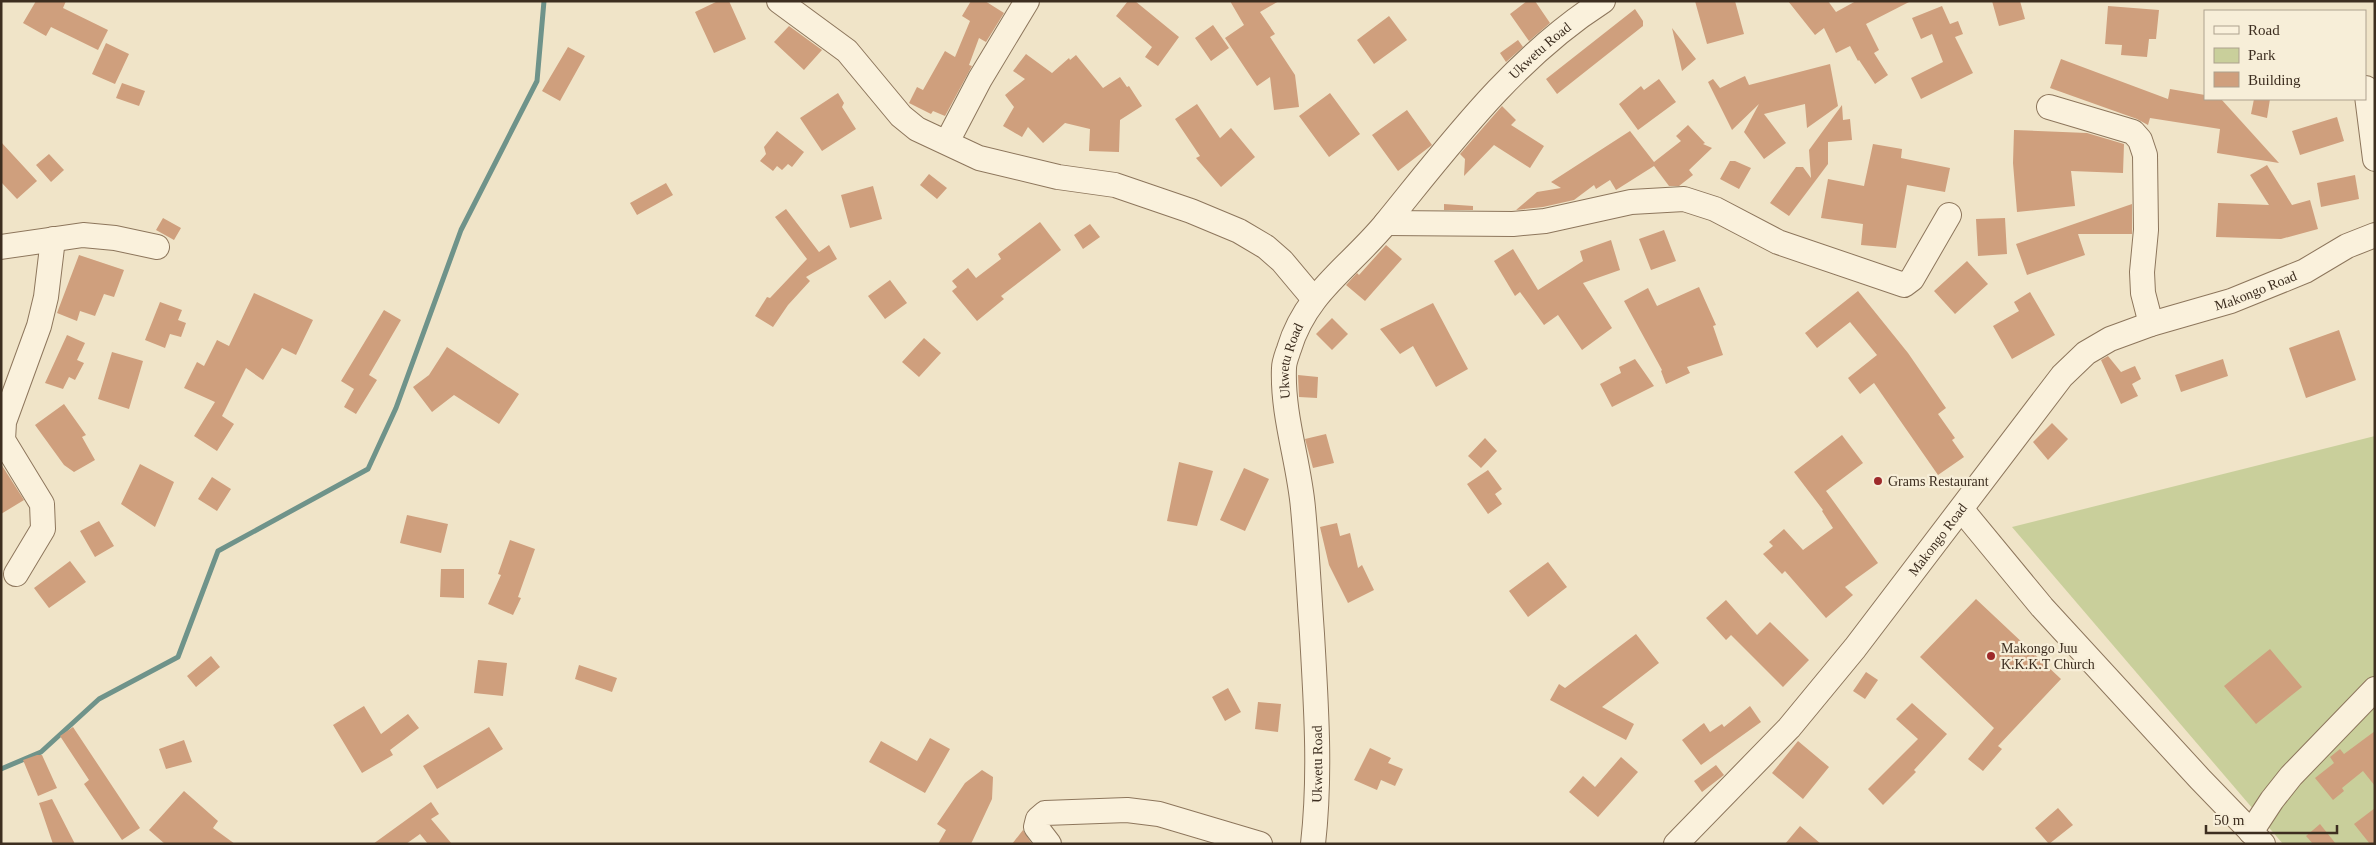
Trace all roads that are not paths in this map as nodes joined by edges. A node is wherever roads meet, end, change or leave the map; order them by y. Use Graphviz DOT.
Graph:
graph roads {
  1 [pos="779,1"];
  2 [pos="1027,1"];
  3 [pos="1603,1"];
  4 [pos="2366,88"];
  5 [pos="2049,107"];
  6 [pos="947,142"];
  7 [pos="2375,159"];
  8 [pos="1949,215"];
  9 [pos="1386,223"];
  10 [pos="2375,235"];
  11 [pos="53,239"];
  12 [pos="1,247"];
  13 [pos="157,247"];
  14 [pos="1313,298"];
  15 [pos="2151,324"];
  16 [pos="1962,510"];
  17 [pos="16,574"];
  18 [pos="2375,689"];
  19 [pos="2257,838"];
  20 [pos="1049,844"];
  21 [pos="1260,844"];
  22 [pos="1313,844"];
  23 [pos="1676,844"];
  1 -- 6 [label="street"];
  2 -- 6 [label="street"];
  3 -- 9 [label="street, Ukwetu Road"];
  4 -- 7 [label="street"];
  5 -- 15 [label="street"];
  6 -- 14 [label="street"];
  8 -- 9 [label="street"];
  9 -- 14 [label="street, Ukwetu Road"];
  10 -- 15 [label="street, Makongo Road"];
  11 -- 12 [label="street"];
  11 -- 13 [label="street"];
  11 -- 17 [label="street"];
  14 -- 22 [label="street, Ukwetu Road"];
  15 -- 16 [label="street, Makongo Road"];
  16 -- 19 [label="street"];
  16 -- 23 [label="street, Makongo Road"];
  18 -- 19 [label="street"];
  20 -- 21 [label="street"];
}
